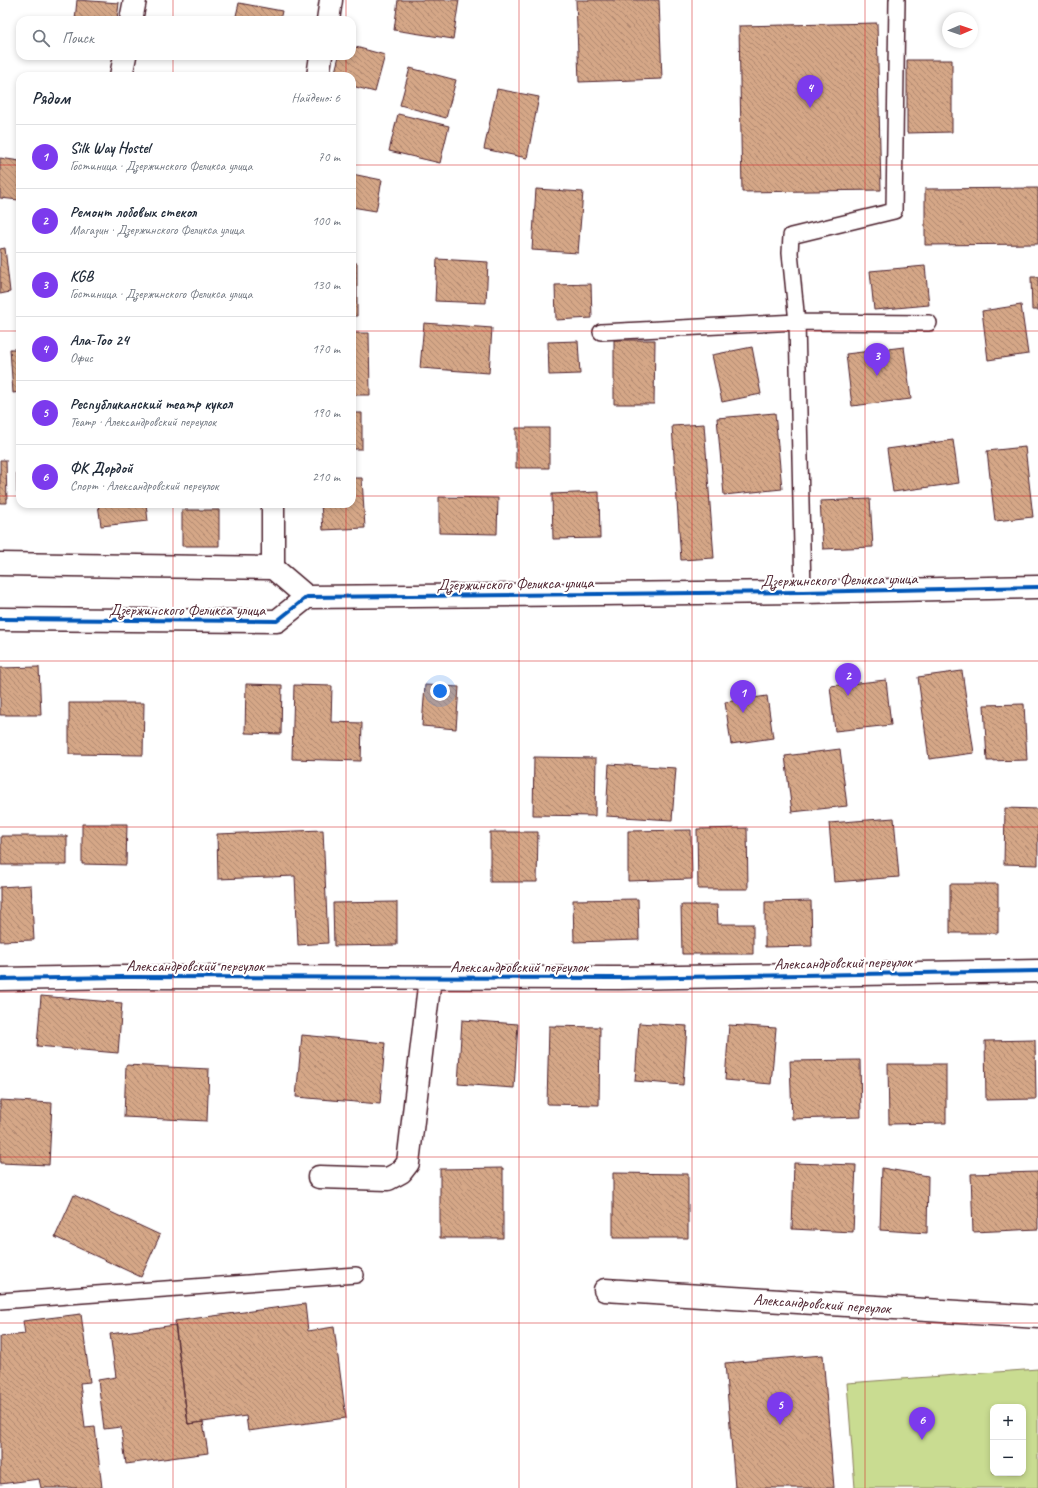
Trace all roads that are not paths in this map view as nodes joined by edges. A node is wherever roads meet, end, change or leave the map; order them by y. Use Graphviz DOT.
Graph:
graph roads {
  1 [pos="135,0"];
  2 [pos="331,0"];
  3 [pos="897,0"];
  4 [pos="132,16"];
  5 [pos="329,16"];
  6 [pos="123,60"];
  7 [pos="320,60"];
  8 [pos="122,72"];
  9 [pos="319,72"];
  10 [pos="797,322"];
  11 [pos="928,323"];
  12 [pos="601,332"];
  13 [pos="273,508"];
  14 [pos="0,564"];
  15 [pos="273,568"];
  16 [pos="1038,587"];
  17 [pos="803,592"];
  18 [pos="307,597"];
  19 [pos="0,619"];
  20 [pos="1038,970"];
  21 [pos="430,978"];
  22 [pos="0,979"];
  23 [pos="319,1177"];
  24 [pos="356,1275"];
  25 [pos="605,1290"];
  26 [pos="0,1301"];
  27 [pos="1038,1317"];
  1 -- 4 [label="street"];
  2 -- 5 [label="street"];
  3 -- 10 [label="lane"];
  6 -- 8 [label="street"];
  7 -- 9 [label="street"];
  10 -- 11 [label="lane"];
  10 -- 12 [label="lane"];
  10 -- 17 [label="lane"];
  13 -- 15 [label="street"];
  14 -- 15 [label="street"];
  15 -- 18 [label="street"];
  16 -- 17 [label="street, Дзержинского Феликса улица"];
  17 -- 18 [label="street, Дзержинского Феликса улица"];
  18 -- 19 [label="street, Дзержинского Феликса улица"];
  20 -- 21 [label="street, Александровский переулок"];
  21 -- 22 [label="street, Александровский переулок"];
  21 -- 23 [label="street"];
  24 -- 26 [label="lane"];
  25 -- 27 [label="street, Александровский переулок"];
}
